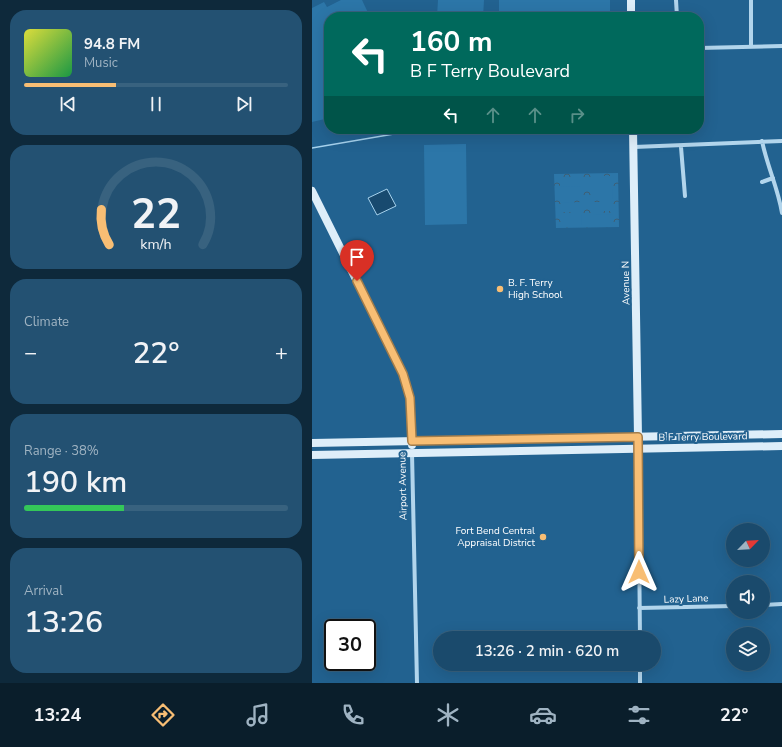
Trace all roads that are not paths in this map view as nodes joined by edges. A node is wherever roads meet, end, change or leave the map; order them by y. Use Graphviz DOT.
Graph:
graph roads {
  1 [pos="631,0"];
  2 [pos="676,0"];
  3 [pos="751,0"];
  4 [pos="631,12"];
  5 [pos="677,12"];
  6 [pos="782,46"];
  7 [pos="751,47"];
  8 [pos="704,48"];
  9 [pos="633,134"];
  10 [pos="762,141"];
  11 [pos="782,141"];
  12 [pos="681,146"];
  13 [pos="633,147"];
  14 [pos="772,178"];
  15 [pos="762,182"];
  16 [pos="312,190"];
  17 [pos="685,196"];
  18 [pos="782,213"];
  19 [pos="782,434"];
  20 [pos="638,437"];
  21 [pos="412,441"];
  22 [pos="312,444"];
  23 [pos="782,446"];
  24 [pos="638,449"];
  25 [pos="412,453"];
  26 [pos="312,455"];
  27 [pos="782,604"];
  28 [pos="770,605"];
  29 [pos="726,606"];
  30 [pos="639,608"];
  31 [pos="640,631"];
  32 [pos="640,671"];
  33 [pos="416,683"];
  34 [pos="640,683"];
  1 -- 4 [label="main road"];
  2 -- 5 [label="street"];
  3 -- 7 [label="street"];
  6 -- 7 [label="street"];
  7 -- 8 [label="street"];
  9 -- 13 [label="main road, Avenue N"];
  10 -- 11 [label="street"];
  10 -- 12 [label="street"];
  10 -- 14 [label="street"];
  12 -- 13 [label="street"];
  12 -- 17 [label="street"];
  13 -- 20 [label="main road, Avenue N"];
  14 -- 15 [label="street"];
  14 -- 18 [label="street"];
  16 -- 21 [label="main road, Airport Avenue"];
  19 -- 20 [label="main road, B F Terry Boulevard"];
  20 -- 21 [label="main road, B F Terry Boulevard"];
  20 -- 24 [label="street"];
  21 -- 22 [label="main road, B F Terry Boulevard"];
  21 -- 25 [label="main road, Airport Avenue"];
  23 -- 24 [label="main road, B F Terry Boulevard"];
  24 -- 25 [label="main road, B F Terry Boulevard"];
  24 -- 30 [label="street"];
  25 -- 26 [label="main road, B F Terry Boulevard"];
  25 -- 33 [label="street, Airport Avenue"];
  27 -- 28 [label="street"];
  29 -- 30 [label="street, Lazy Lane"];
  30 -- 31 [label="street"];
  32 -- 34 [label="street"];
}
